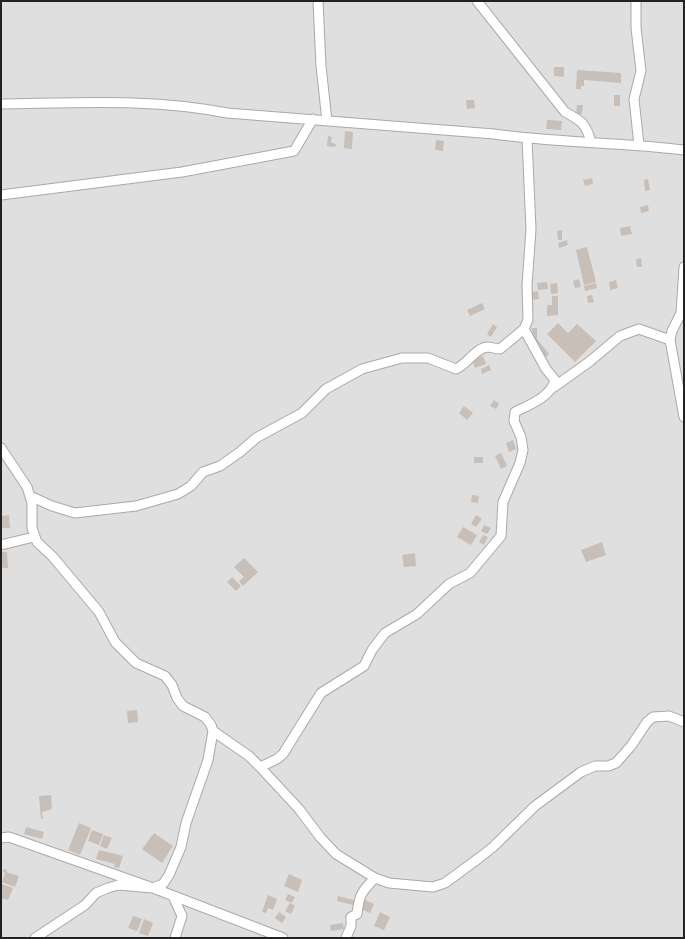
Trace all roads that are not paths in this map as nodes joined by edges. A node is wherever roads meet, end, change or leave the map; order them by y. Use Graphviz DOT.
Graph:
graph roads {
  1 [pos="318,1"];
  2 [pos="477,1"];
  3 [pos="636,1"];
  4 [pos="1,104"];
  5 [pos="313,120"];
  6 [pos="327,121"];
  7 [pos="527,139"];
  8 [pos="591,142"];
  9 [pos="639,145"];
  10 [pos="684,150"];
  11 [pos="1,195"];
  12 [pos="684,266"];
  13 [pos="683,295"];
  14 [pos="524,329"];
  15 [pos="670,340"];
  16 [pos="554,387"];
  17 [pos="684,417"];
  18 [pos="1,448"];
  19 [pos="30,496"];
  20 [pos="34,537"];
  21 [pos="1,545"];
  22 [pos="684,722"];
  23 [pos="213,731"];
  24 [pos="260,767"];
  25 [pos="1,838"];
  26 [pos="375,878"];
  27 [pos="153,888"];
  28 [pos="173,896"];
  29 [pos="35,938"];
  30 [pos="175,938"];
  31 [pos="283,938"];
  32 [pos="346,938"];
  1 -- 6 [label="street"];
  2 -- 8 [label="street"];
  3 -- 9 [label="street"];
  4 -- 5 [label="street"];
  5 -- 6 [label="street"];
  5 -- 11 [label="street"];
  6 -- 7 [label="street"];
  7 -- 8 [label="street"];
  7 -- 14 [label="street"];
  8 -- 9 [label="street"];
  9 -- 10 [label="street"];
  12 -- 13 [label="street"];
  13 -- 15 [label="street"];
  14 -- 16 [label="street"];
  14 -- 19 [label="street"];
  15 -- 16 [label="street"];
  15 -- 17 [label="street"];
  16 -- 24 [label="street"];
  18 -- 19 [label="street"];
  19 -- 20 [label="street"];
  20 -- 21 [label="street"];
  20 -- 23 [label="street"];
  22 -- 26 [label="street"];
  23 -- 24 [label="street"];
  23 -- 27 [label="street"];
  24 -- 26 [label="street"];
  25 -- 27 [label="street"];
  26 -- 32 [label="street"];
  27 -- 28 [label="street"];
  27 -- 29 [label="street"];
  28 -- 30 [label="street"];
  28 -- 31 [label="street"];
}
